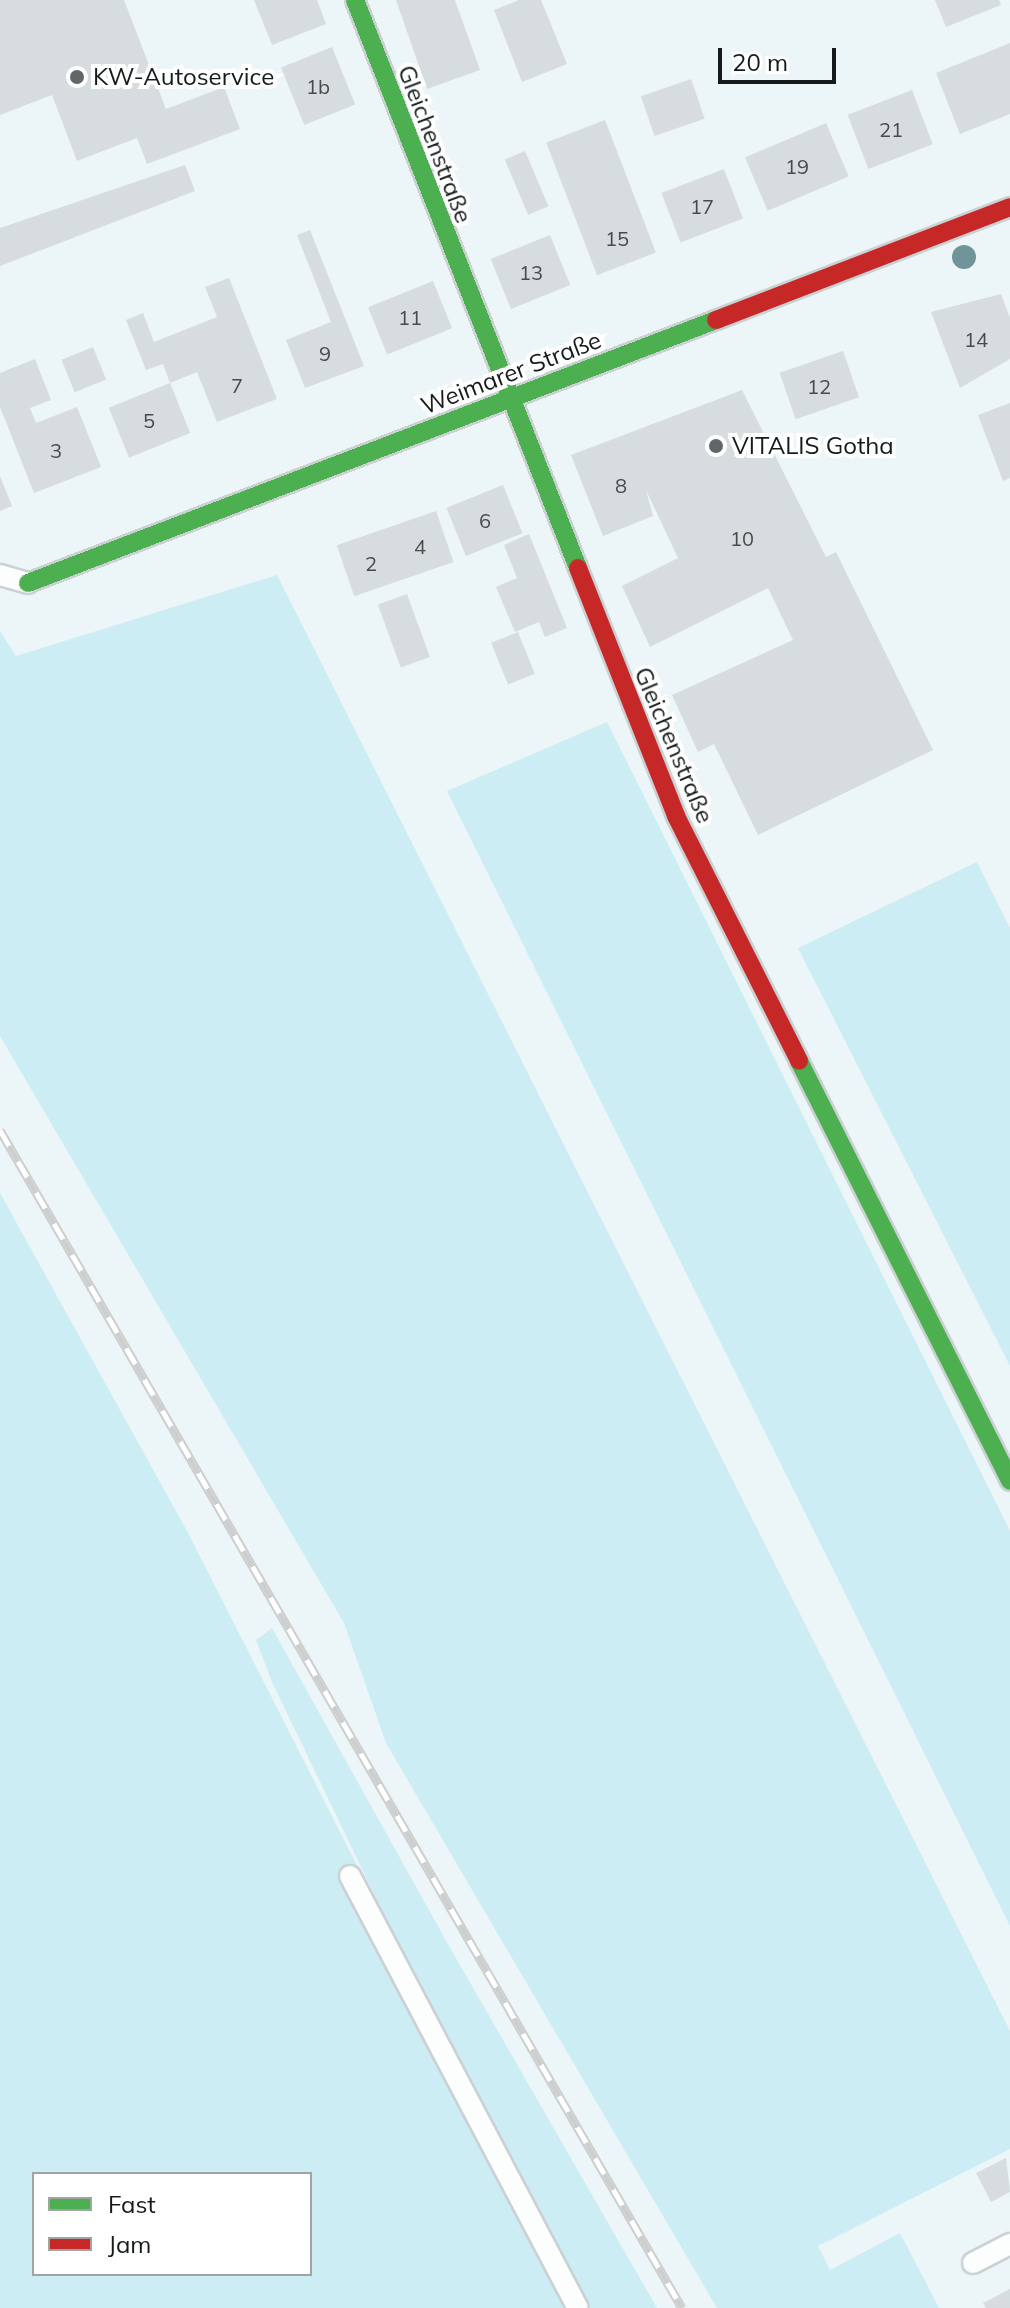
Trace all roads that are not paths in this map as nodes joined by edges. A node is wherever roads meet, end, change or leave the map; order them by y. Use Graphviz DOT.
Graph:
graph roads {
  1 [pos="355,0"];
  2 [pos="1010,207"];
  3 [pos="510,400"];
  4 [pos="0,575"];
  5 [pos="28,583"];
  6 [pos="1010,1481"];
  7 [pos="350,1876"];
  8 [pos="1010,2244"];
  9 [pos="973,2263"];
  10 [pos="578,2308"];
  1 -- 3 [label="street, Gleichenstraße"];
  2 -- 3 [label="street, Weimarer Straße"];
  3 -- 5 [label="street, Weimarer Straße"];
  3 -- 6 [label="street, Gleichenstraße"];
  4 -- 5 [label="lane"];
  7 -- 10 [label="lane"];
  8 -- 9 [label="lane"];
}
